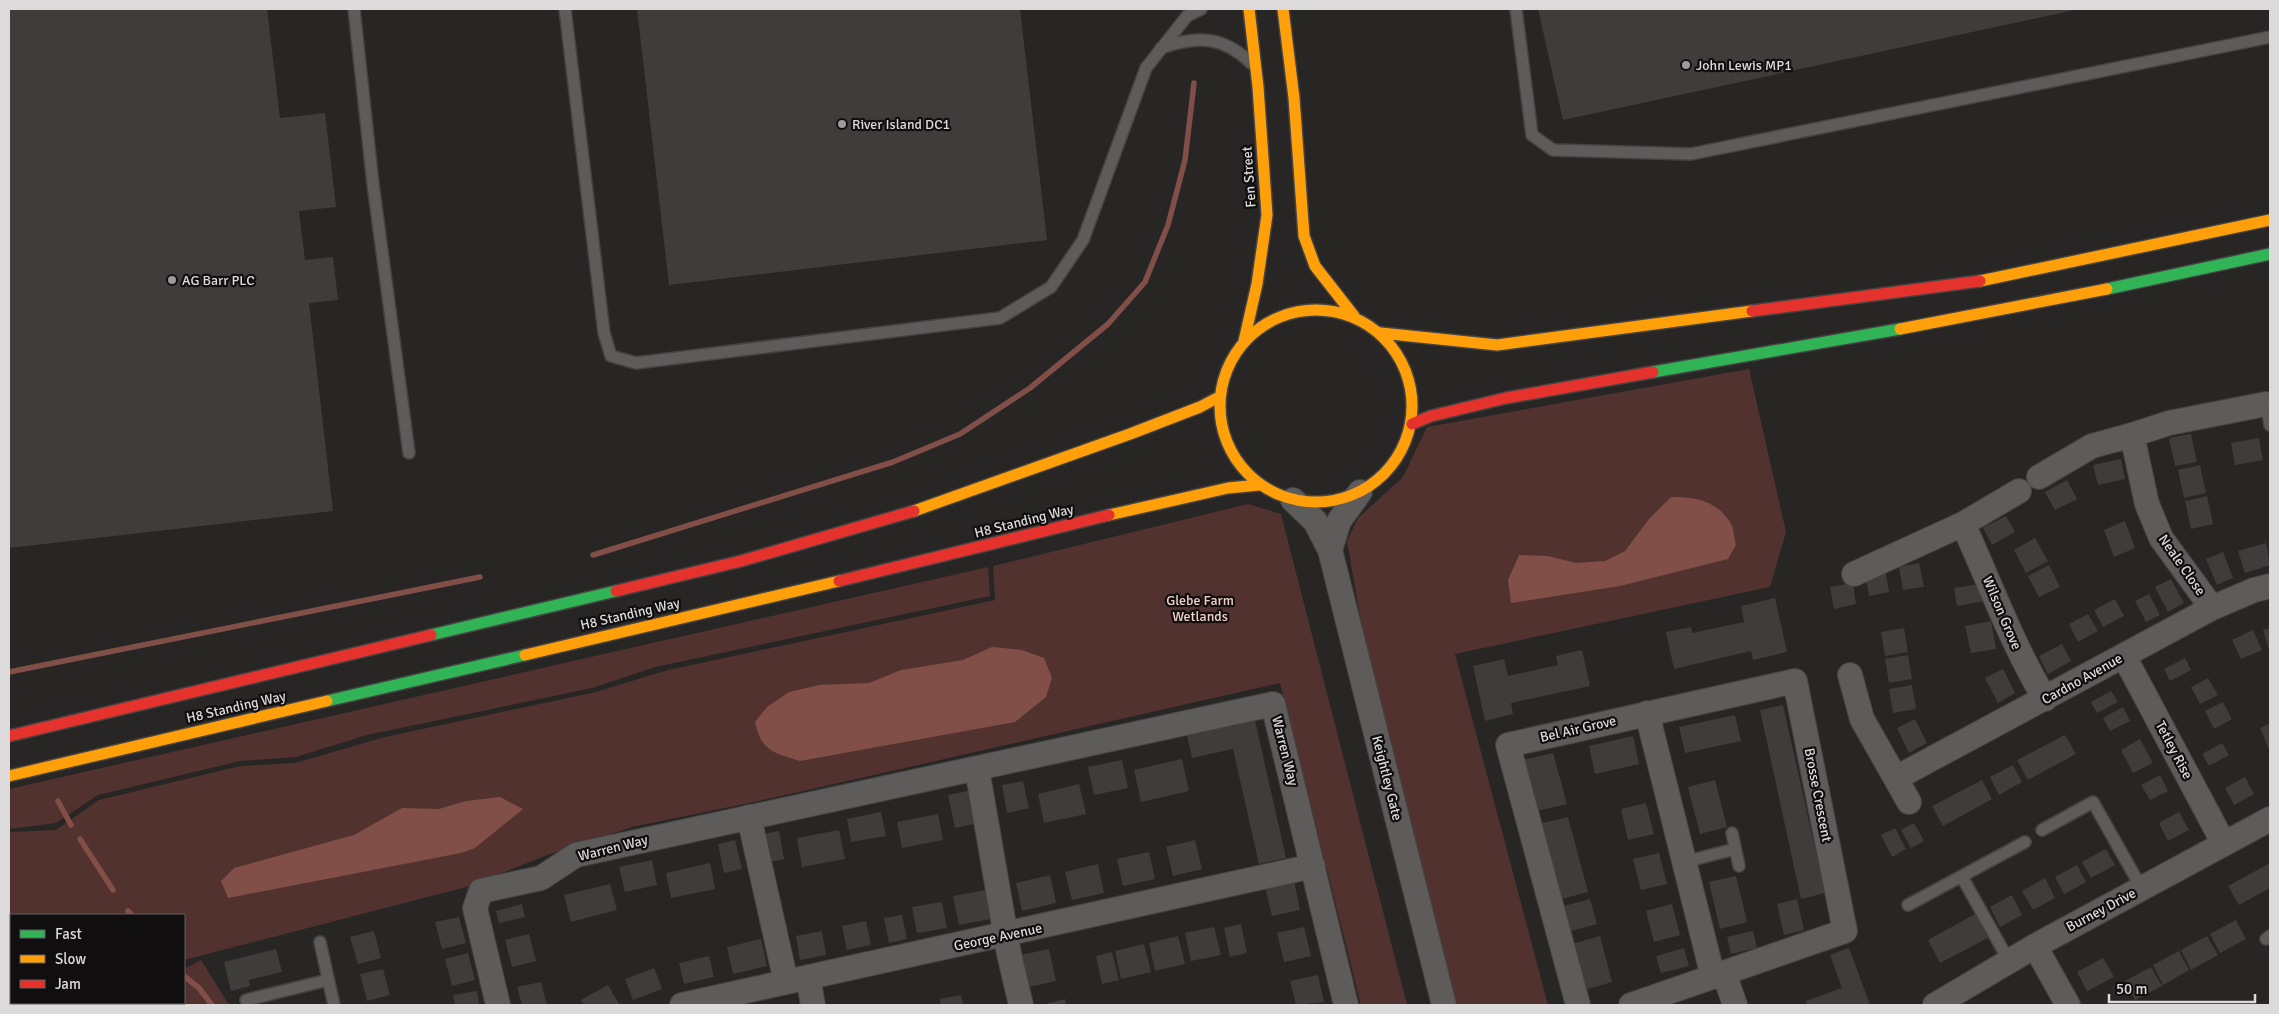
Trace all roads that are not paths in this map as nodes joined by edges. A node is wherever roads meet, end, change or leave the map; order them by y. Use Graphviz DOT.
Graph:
graph roads {
  1 [pos="354,9"];
  2 [pos="565,9"];
  3 [pos="1201,9"];
  4 [pos="1249,9"];
  5 [pos="1283,9"];
  6 [pos="1516,9"];
  7 [pos="2270,37"];
  8 [pos="1162,48"];
  9 [pos="1256,68"];
  10 [pos="2270,220"];
  11 [pos="2270,254"];
  12 [pos="1354,316"];
  13 [pos="1381,333"];
  14 [pos="1244,341"];
  15 [pos="1219,397"];
  16 [pos="2268,415"];
  17 [pos="1412,424"];
  18 [pos="2132,435"];
  19 [pos="409,453"];
  20 [pos="2040,478"];
  21 [pos="1259,485"];
  22 [pos="1360,492"];
  23 [pos="2019,492"];
  24 [pos="1292,500"];
  25 [pos="1963,524"];
  26 [pos="1330,550"];
  27 [pos="1854,574"];
  28 [pos="2270,586"];
  29 [pos="2212,608"];
  30 [pos="2124,656"];
  31 [pos="1850,675"];
  32 [pos="2044,699"];
  33 [pos="1648,714"];
  34 [pos="9,736"];
  35 [pos="977,769"];
  36 [pos="9,776"];
  37 [pos="1896,778"];
  38 [pos="1909,802"];
  39 [pos="749,817"];
  40 [pos="2269,824"];
  41 [pos="2042,830"];
  42 [pos="1732,833"];
  43 [pos="2026,842"];
  44 [pos="2224,844"];
  45 [pos="1735,849"];
  46 [pos="1684,862"];
  47 [pos="1313,866"];
  48 [pos="1739,866"];
  49 [pos="1962,877"];
  50 [pos="2142,888"];
  51 [pos="1908,905"];
  52 [pos="1006,935"];
  53 [pos="320,942"];
  54 [pos="2035,946"];
  55 [pos="2009,961"];
  56 [pos="1718,975"];
  57 [pos="797,979"];
  58 [pos="328,980"];
  59 [pos="246,1000"];
  60 [pos="334,1005"];
  61 [pos="498,1005"];
  62 [pos="682,1005"];
  63 [pos="813,1005"];
  64 [pos="1021,1005"];
  65 [pos="1346,1005"];
  66 [pos="1444,1005"];
  67 [pos="1578,1005"];
  68 [pos="1630,1005"];
  69 [pos="1735,1005"];
  70 [pos="1935,1005"];
  71 [pos="2068,1005"];
  1 -- 19 [label="lane"];
  2 -- 8 [label="lane"];
  3 -- 8 [label="lane"];
  4 -- 9 [label="main road, Fen Street"];
  5 -- 12 [label="main road"];
  6 -- 7 [label="lane"];
  8 -- 9 [label="lane"];
  9 -- 14 [label="main road, Fen Street"];
  10 -- 13 [label="main road"];
  11 -- 17 [label="main road"];
  12 -- 13 [label="main road"];
  12 -- 14 [label="main road"];
  13 -- 17 [label="main road"];
  14 -- 15 [label="main road"];
  15 -- 21 [label="main road"];
  15 -- 34 [label="main road, H8 Standing Way"];
  16 -- 18 [label="street"];
  17 -- 22 [label="main road"];
  18 -- 20 [label="street"];
  18 -- 29 [label="street, Neale Close"];
  21 -- 24 [label="main road"];
  21 -- 36 [label="main road, H8 Standing Way"];
  22 -- 24 [label="main road"];
  22 -- 26 [label="street"];
  23 -- 25 [label="street"];
  24 -- 26 [label="street, Keightley Gate"];
  25 -- 27 [label="street"];
  25 -- 32 [label="street, Wilson Grove"];
  26 -- 66 [label="street, Keightley Gate"];
  28 -- 29 [label="street, Cardno Avenue"];
  29 -- 30 [label="street, Cardno Avenue"];
  30 -- 32 [label="street, Cardno Avenue"];
  30 -- 44 [label="street, Tetley Rise"];
  31 -- 37 [label="street"];
  32 -- 37 [label="street, Cardno Avenue"];
  33 -- 46 [label="street"];
  33 -- 56 [label="street, Brosse Crescent"];
  33 -- 67 [label="street, Bel Air Grove"];
  35 -- 39 [label="street, Warren Way"];
  35 -- 47 [label="street, Warren Way"];
  35 -- 52 [label="street"];
  37 -- 38 [label="street"];
  39 -- 57 [label="street"];
  39 -- 61 [label="street, Warren Way"];
  40 -- 44 [label="street, Burney Drive"];
  41 -- 50 [label="lane"];
  42 -- 45 [label="lane"];
  43 -- 49 [label="lane"];
  44 -- 50 [label="street, Burney Drive"];
  45 -- 46 [label="lane"];
  45 -- 48 [label="lane"];
  46 -- 56 [label="street"];
  47 -- 52 [label="street, George Avenue"];
  47 -- 65 [label="street, Warren Way"];
  49 -- 51 [label="lane"];
  49 -- 55 [label="lane"];
  50 -- 54 [label="street, Burney Drive"];
  52 -- 57 [label="street, George Avenue"];
  52 -- 64 [label="street"];
  53 -- 58 [label="lane"];
  54 -- 55 [label="street, Burney Drive"];
  54 -- 71 [label="street"];
  55 -- 70 [label="street, Burney Drive"];
  56 -- 68 [label="street"];
  56 -- 69 [label="street"];
  57 -- 62 [label="street, George Avenue"];
  57 -- 63 [label="street"];
  58 -- 59 [label="lane"];
  58 -- 60 [label="lane"];
}
